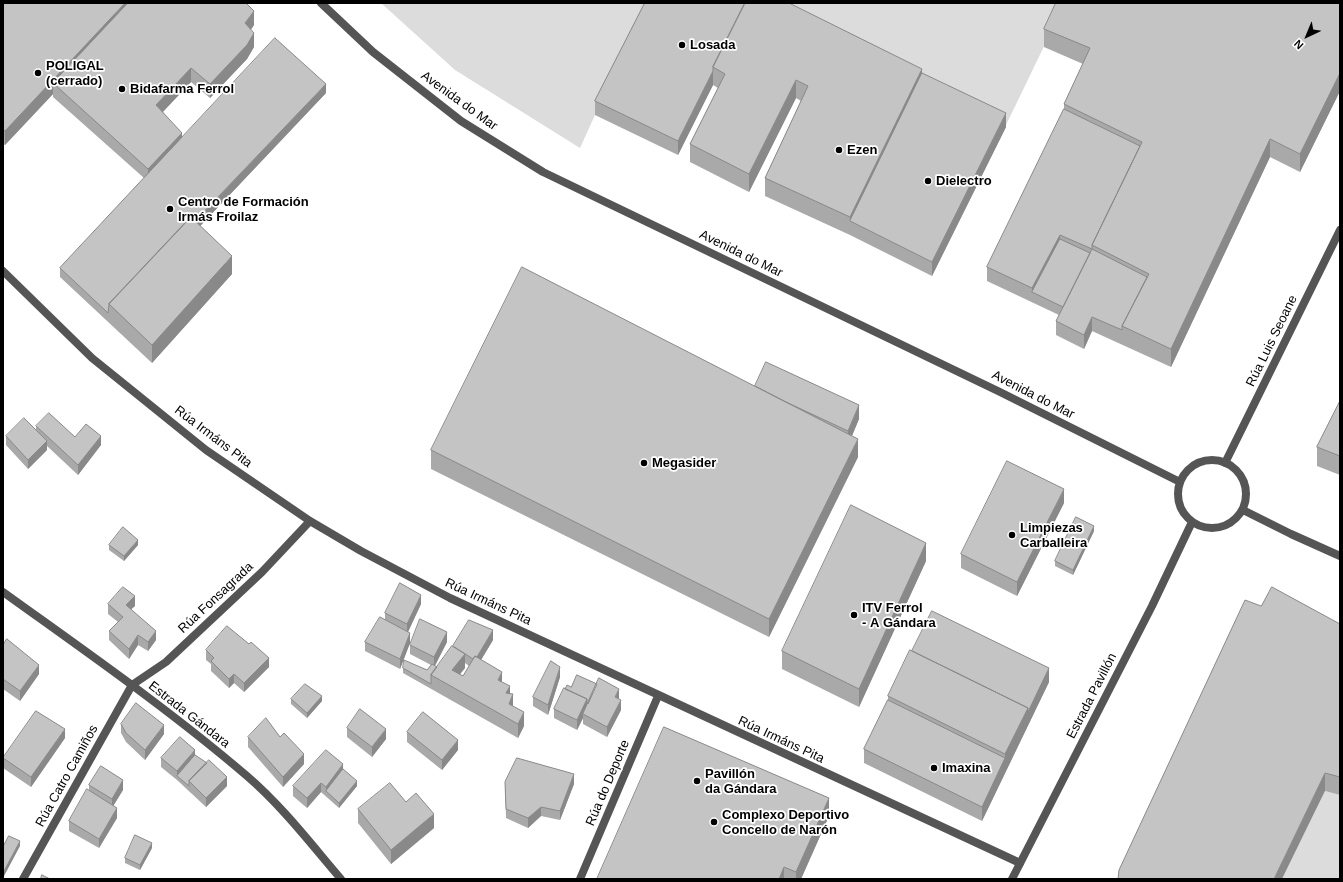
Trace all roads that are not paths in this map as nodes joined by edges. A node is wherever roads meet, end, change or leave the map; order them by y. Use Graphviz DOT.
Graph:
graph roads {
  1 [pos="321,3"];
  2 [pos="1340,230"];
  3 [pos="3,271"];
  4 [pos="1225,463"];
  5 [pos="1180,482"];
  6 [pos="1243,510"];
  7 [pos="310,521"];
  8 [pos="1192,522"];
  9 [pos="1340,556"];
  10 [pos="3,592"];
  11 [pos="132,685"];
  12 [pos="658,696"];
  13 [pos="1020,863"];
  14 [pos="23,879"];
  15 [pos="341,879"];
  16 [pos="580,879"];
  17 [pos="1012,879"];
  1 -- 5 [label="street, Avenida do Mar"];
  2 -- 4 [label="street, Rúa Luis Seoane"];
  3 -- 7 [label="street, Rúa Irmáns Pita"];
  4 -- 5 [label="street"];
  4 -- 6 [label="street"];
  5 -- 8 [label="street"];
  6 -- 8 [label="street"];
  6 -- 9 [label="street"];
  7 -- 11 [label="street, Rúa Fonsagrada"];
  7 -- 12 [label="street, Rúa Irmáns Pita"];
  8 -- 13 [label="street, Estrada Pavillón"];
  10 -- 11 [label="street, Estrada Gándara"];
  11 -- 14 [label="street, Rúa Catro Camiños"];
  11 -- 15 [label="street, Estrada Gándara"];
  12 -- 13 [label="street, Rúa Irmáns Pita"];
  12 -- 16 [label="street, Rúa do Deporte"];
  13 -- 17 [label="street, Estrada Pavillón"];
}
